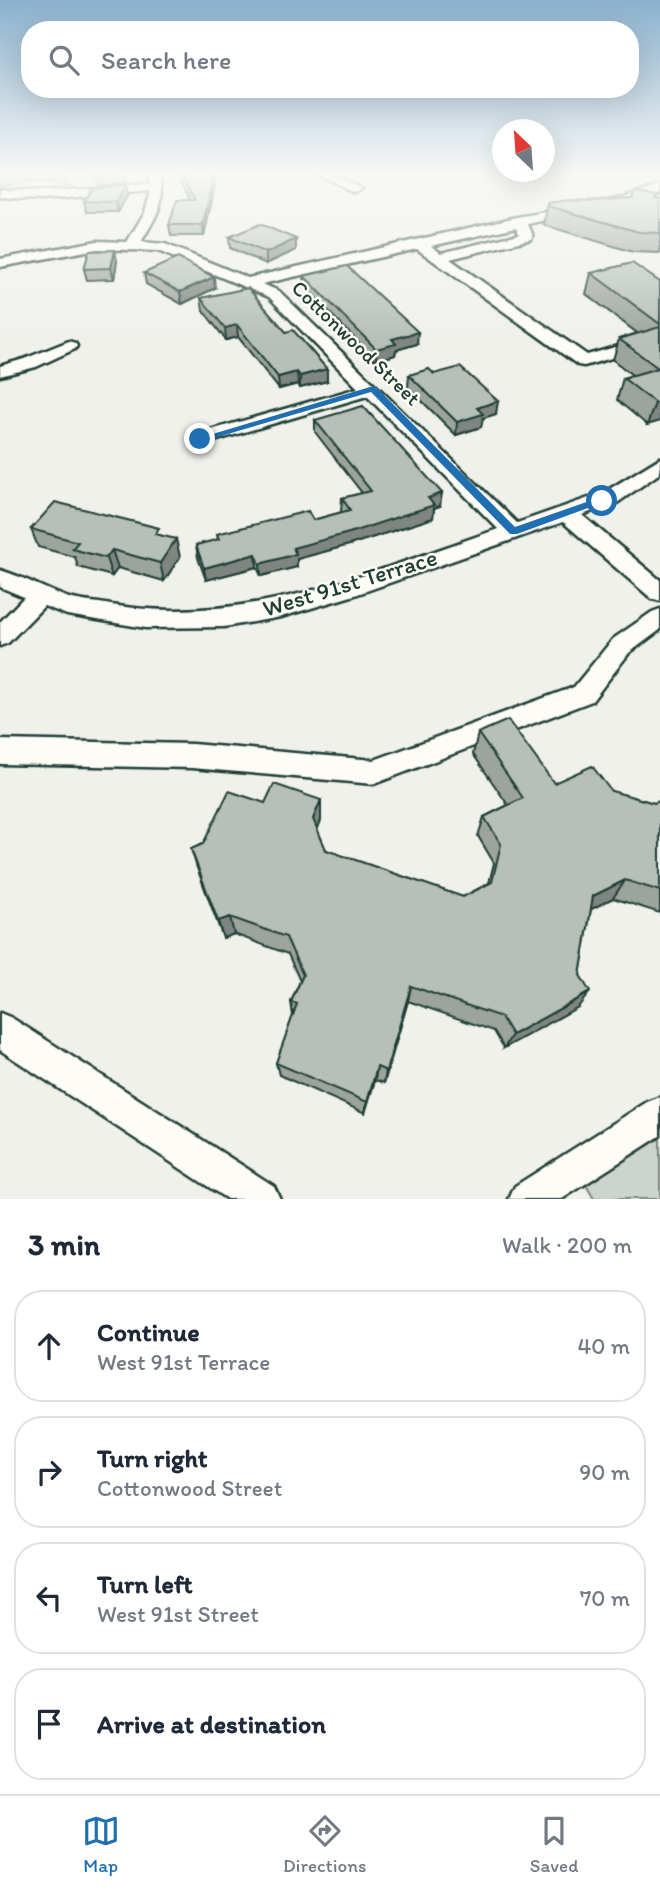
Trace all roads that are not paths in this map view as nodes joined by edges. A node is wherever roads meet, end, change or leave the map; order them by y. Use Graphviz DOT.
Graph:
graph roads {
  1 [pos="141,229"];
  2 [pos="481,229"];
  3 [pos="524,229"];
  4 [pos="418,243"];
  5 [pos="132,245"];
  6 [pos="439,258"];
  7 [pos="0,263"];
  8 [pos="249,282"];
  9 [pos="640,345"];
  10 [pos="69,346"];
  11 [pos="584,361"];
  12 [pos="0,372"];
  13 [pos="601,373"];
  14 [pos="373,389"];
  15 [pos="200,439"];
  16 [pos="660,464"];
  17 [pos="566,513"];
  18 [pos="513,531"];
  19 [pos="0,578"];
  20 [pos="660,593"];
  21 [pos="40,595"];
  22 [pos="660,618"];
  23 [pos="0,637"];
  24 [pos="0,752"];
  25 [pos="0,1031"];
  26 [pos="660,1115"];
  27 [pos="261,1199"];
  28 [pos="528,1199"];
  1 -- 5 [label="street"];
  2 -- 4 [label="street"];
  3 -- 6 [label="street"];
  4 -- 6 [label="lane"];
  4 -- 8 [label="street"];
  5 -- 7 [label="street, Cottonwood Street"];
  5 -- 8 [label="street, Cottonwood Street"];
  6 -- 11 [label="lane"];
  8 -- 14 [label="street, Cottonwood Street"];
  9 -- 11 [label="lane"];
  10 -- 12 [label="street"];
  11 -- 13 [label="street"];
  14 -- 15 [label="street"];
  14 -- 18 [label="street, Cottonwood Street"];
  16 -- 17 [label="street, West 91st Terrace"];
  17 -- 18 [label="street, West 91st Terrace"];
  17 -- 20 [label="street"];
  18 -- 21 [label="street, West 91st Terrace"];
  19 -- 21 [label="street, West 91st Terrace"];
  21 -- 23 [label="street"];
  22 -- 24 [label="street"];
  25 -- 27 [label="street"];
  26 -- 28 [label="street"];
}
